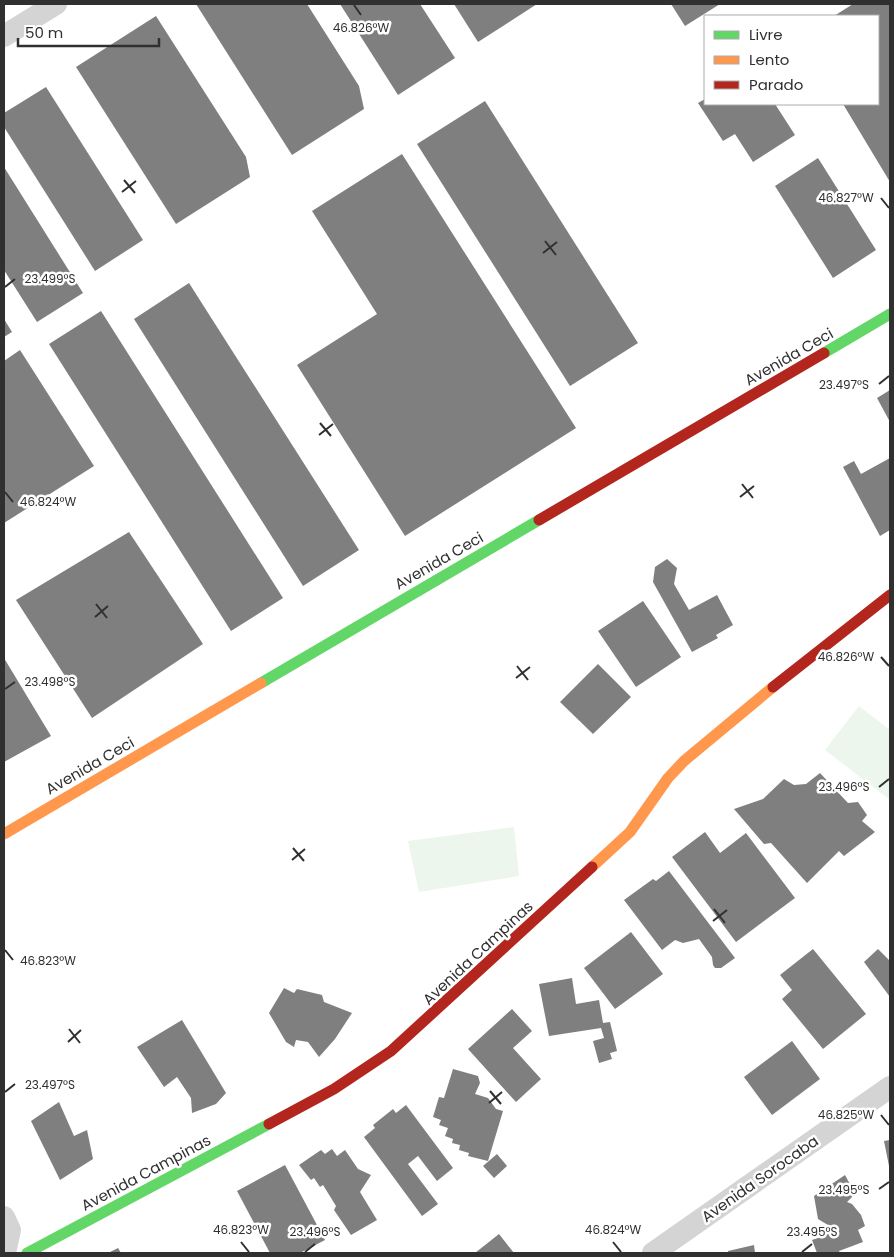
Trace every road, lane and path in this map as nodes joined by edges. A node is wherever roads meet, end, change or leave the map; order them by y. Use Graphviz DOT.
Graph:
graph roads {
  1 [pos="56,4"];
  2 [pos="4,36"];
  3 [pos="890,314"];
  4 [pos="890,327"];
  5 [pos="863,330"];
  6 [pos="890,595"];
  7 [pos="4,834"];
  8 [pos="890,1087"];
  9 [pos="4,1217"];
  10 [pos="684,1244"];
  11 [pos="5,1253"];
  12 [pos="27,1253"];
  13 [pos="653,1253"];
  1 -- 2 [label="street"];
  3 -- 5 [label="street, Avenida Ceci"];
  4 -- 5 [label="street"];
  5 -- 7 [label="street, Avenida Ceci"];
  6 -- 12 [label="street, Avenida Campinas"];
  8 -- 10 [label="street, Avenida Sorocaba"];
  9 -- 11 [label="street"];
  10 -- 13 [label="street, Avenida Sorocaba"];
}
